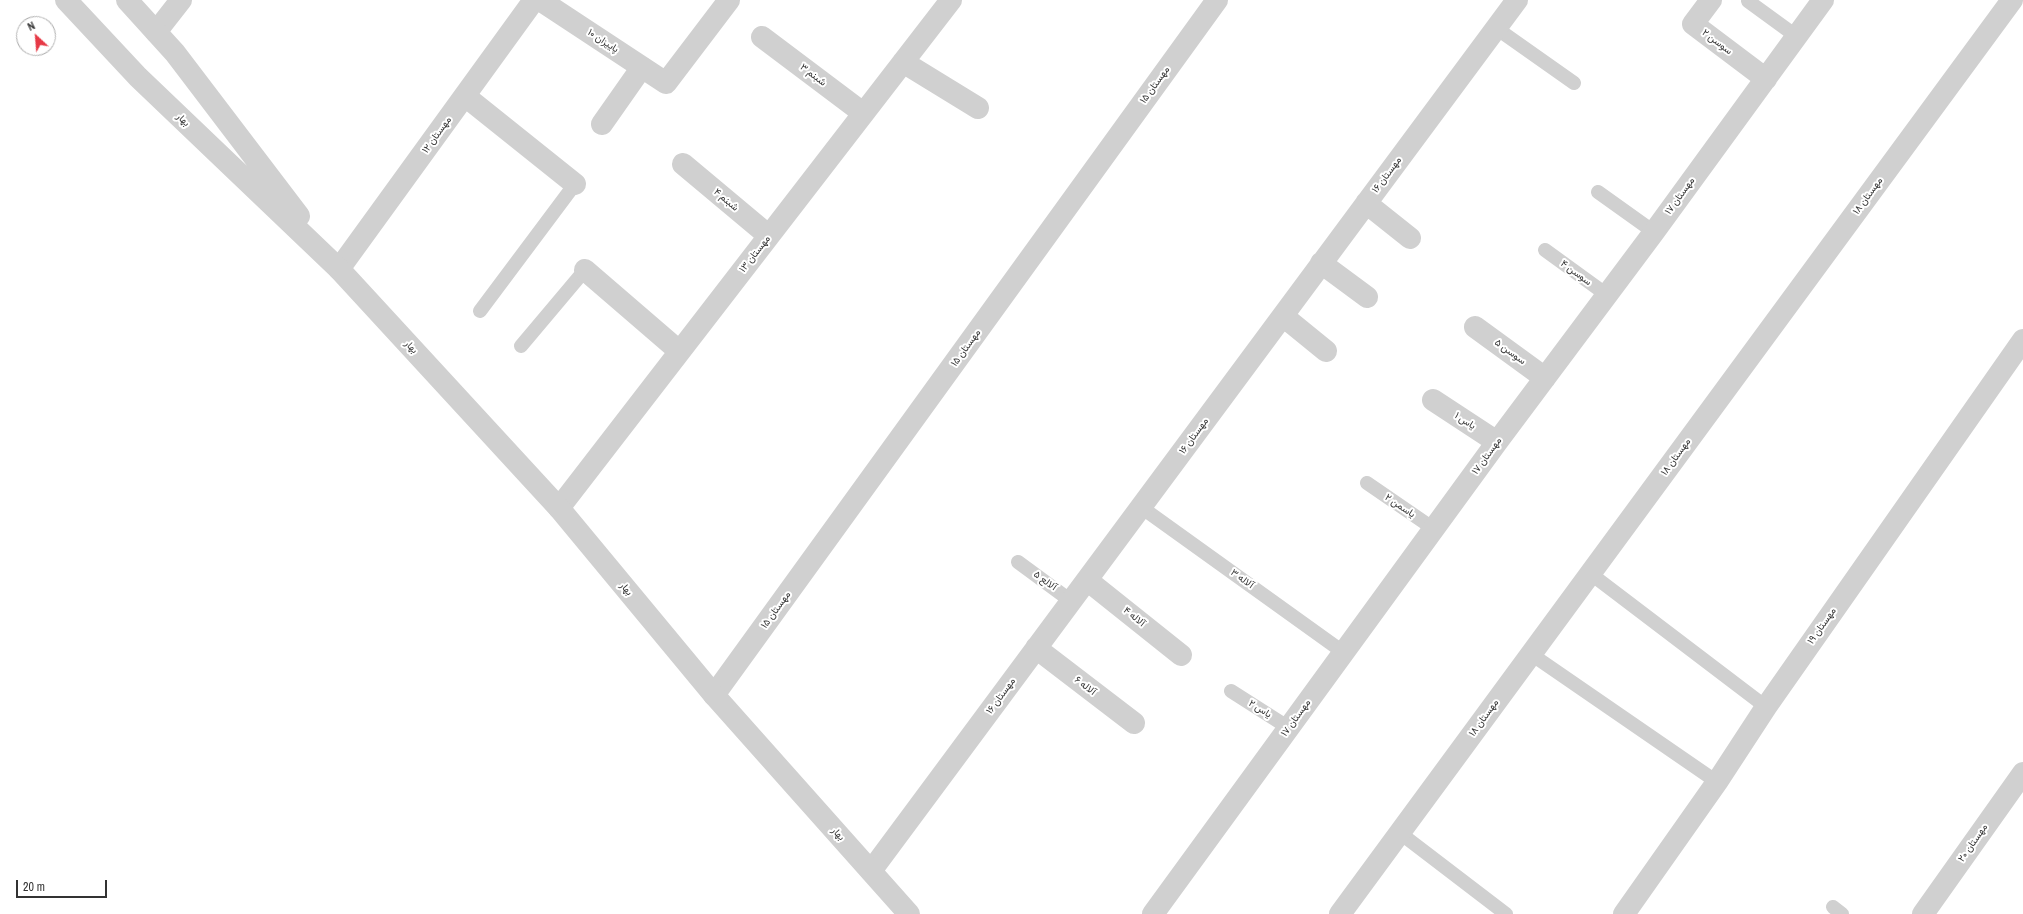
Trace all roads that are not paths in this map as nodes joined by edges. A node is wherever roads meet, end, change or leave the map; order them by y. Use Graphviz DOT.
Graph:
graph roads {
  1 [pos="66,0"];
  2 [pos="127,0"];
  3 [pos="181,0"];
  4 [pos="534,0"];
  5 [pos="540,0"];
  6 [pos="729,0"];
  7 [pos="951,0"];
  8 [pos="1217,0"];
  9 [pos="1516,0"];
  10 [pos="1711,0"];
  11 [pos="1823,0"];
  12 [pos="2012,0"];
  13 [pos="1748,1"];
  14 [pos="1496,28"];
  15 [pos="156,32"];
  16 [pos="1796,36"];
  17 [pos="762,37"];
  18 [pos="903,62"];
  19 [pos="642,68"];
  20 [pos="1766,79"];
  21 [pos="1574,83"];
  22 [pos="465,96"];
  23 [pos="978,108"];
  24 [pos="864,112"];
  25 [pos="602,124"];
  26 [pos="683,164"];
  27 [pos="575,184"];
  28 [pos="1598,192"];
  29 [pos="1366,203"];
  30 [pos="1654,232"];
  31 [pos="769,236"];
  32 [pos="1410,238"];
  33 [pos="1545,250"];
  34 [pos="1322,263"];
  35 [pos="339,269"];
  36 [pos="586,270"];
  37 [pos="1607,296"];
  38 [pos="1367,297"];
  39 [pos="480,311"];
  40 [pos="1282,316"];
  41 [pos="1475,327"];
  42 [pos="2023,340"];
  43 [pos="521,346"];
  44 [pos="1326,351"];
  45 [pos="679,352"];
  46 [pos="1545,378"];
  47 [pos="1433,400"];
  48 [pos="1497,442"];
  49 [pos="1367,483"];
  50 [pos="1141,507"];
  51 [pos="559,508"];
  52 [pos="1434,529"];
  53 [pos="1018,562"];
  54 [pos="1591,574"];
  55 [pos="1087,580"];
  56 [pos="1071,601"];
  57 [pos="1036,648"];
  58 [pos="1343,652"];
  59 [pos="1531,654"];
  60 [pos="1181,655"];
  61 [pos="1231,691"];
  62 [pos="714,696"];
  63 [pos="1766,707"];
  64 [pos="1134,723"];
  65 [pos="1289,728"];
  66 [pos="2023,773"];
  67 [pos="1717,782"];
  68 [pos="1400,833"];
  69 [pos="871,871"];
  70 [pos="908,914"];
  71 [pos="1154,914"];
  72 [pos="1340,914"];
  73 [pos="1506,914"];
  74 [pos="1624,914"];
  75 [pos="1923,914"];
  1 -- 35 [label="street, بهار"];
  2 -- 15 [label="street, بهار"];
  3 -- 15 [label="street"];
  4 -- 22 [label="street, مهستان ۱۲"];
  5 -- 19 [label="street, پاییزان ۱۰"];
  6 -- 19 [label="street, پاییزان ۱۰"];
  7 -- 18 [label="street, مهستان ۱۳"];
  8 -- 62 [label="street, مهستان ۱۵"];
  9 -- 14 [label="street, مهستان ۱۶"];
  10 -- 20 [label="street, سوسن ۲"];
  11 -- 16 [label="street, مهستان ۱۷"];
  12 -- 54 [label="street, مهستان ۱۸"];
  13 -- 16 [label="lane"];
  14 -- 21 [label="lane"];
  14 -- 29 [label="street, مهستان ۱۶"];
  15 -- 35 [label="street, بهار"];
  16 -- 20 [label="street, مهستان ۱۷"];
  17 -- 24 [label="street, شبنم ۳"];
  18 -- 23 [label="street"];
  18 -- 24 [label="street, مهستان ۱۳"];
  19 -- 25 [label="street"];
  20 -- 30 [label="street, مهستان ۱۷"];
  22 -- 27 [label="street"];
  22 -- 35 [label="street, مهستان ۱۲"];
  24 -- 31 [label="street, مهستان ۱۳"];
  26 -- 31 [label="street, شبنم ۴"];
  27 -- 39 [label="lane"];
  28 -- 30 [label="lane"];
  29 -- 32 [label="street"];
  29 -- 34 [label="street, مهستان ۱۶"];
  30 -- 37 [label="street, مهستان ۱۷"];
  31 -- 45 [label="street, مهستان ۱۳"];
  33 -- 37 [label="lane, سوسن ۴"];
  34 -- 38 [label="street"];
  34 -- 40 [label="street, مهستان ۱۶"];
  35 -- 51 [label="street, بهار"];
  36 -- 43 [label="lane"];
  36 -- 45 [label="street"];
  37 -- 46 [label="street, مهستان ۱۷"];
  40 -- 44 [label="street"];
  40 -- 50 [label="street, مهستان ۱۶"];
  41 -- 46 [label="street, سوسن ۵"];
  42 -- 63 [label="street, مهستان ۱۹"];
  45 -- 51 [label="street, مهستان ۱۳"];
  46 -- 48 [label="street, مهستان ۱۷"];
  47 -- 48 [label="street, یاس ۱"];
  48 -- 52 [label="street, مهستان ۱۷"];
  49 -- 52 [label="lane, یاسمن ۲"];
  50 -- 55 [label="street, مهستان ۱۶"];
  50 -- 58 [label="lane, آلاله ۳"];
  51 -- 62 [label="street, بهار"];
  52 -- 58 [label="street, مهستان ۱۷"];
  53 -- 56 [label="lane, آلالع ۵"];
  54 -- 59 [label="street, مهستان ۱۸"];
  54 -- 63 [label="lane"];
  55 -- 56 [label="street, مهستان ۱۶"];
  55 -- 60 [label="street, آلاله ۴"];
  56 -- 57 [label="street, مهستان ۱۶"];
  57 -- 64 [label="street, آلاله ۶"];
  57 -- 69 [label="street, مهستان ۱۶"];
  58 -- 65 [label="street, مهستان ۱۷"];
  59 -- 67 [label="lane"];
  59 -- 68 [label="street, مهستان ۱۸"];
  61 -- 65 [label="lane, یاس ۲"];
  62 -- 69 [label="street, بهار"];
  63 -- 67 [label="street, مهستان ۱۹"];
  65 -- 71 [label="street, مهستان ۱۷"];
  66 -- 75 [label="street, مهستان ۲۰"];
  67 -- 74 [label="street, مهستان ۱۹"];
  68 -- 72 [label="street, مهستان ۱۸"];
  68 -- 73 [label="lane"];
  69 -- 70 [label="street, بهار"];
}
